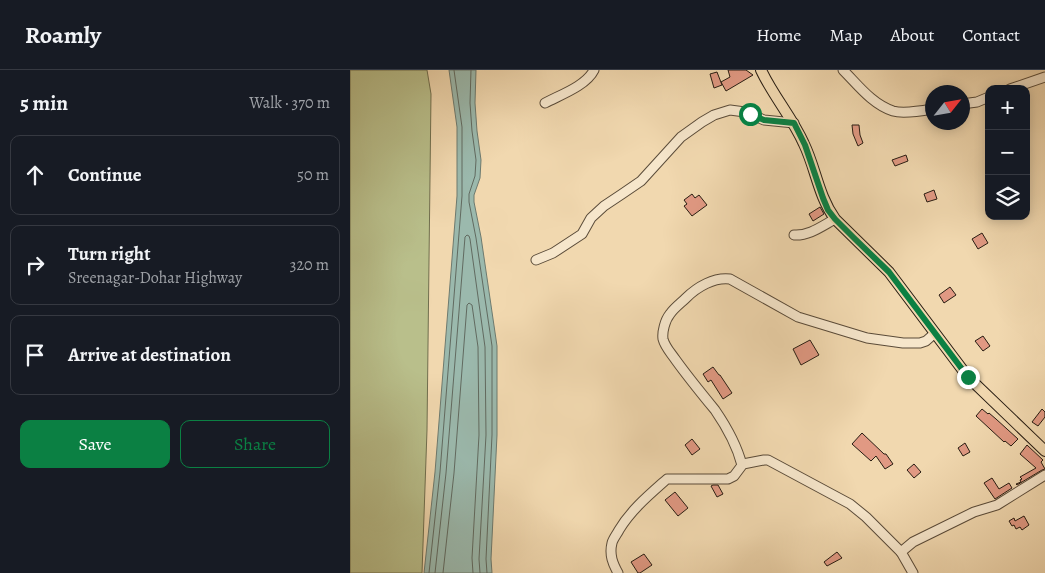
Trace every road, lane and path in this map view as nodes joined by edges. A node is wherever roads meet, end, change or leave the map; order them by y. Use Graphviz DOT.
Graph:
graph roads {
  1 [pos="594,70"];
  2 [pos="761,70"];
  3 [pos="843,70"];
  4 [pos="1045,77"];
  5 [pos="1022,85"];
  6 [pos="985,99"];
  7 [pos="545,103"];
  8 [pos="970,103"];
  9 [pos="925,111"];
  10 [pos="794,123"];
  11 [pos="835,219"];
  12 [pos="794,235"];
  13 [pos="536,260"];
  14 [pos="935,333"];
  15 [pos="1045,451"];
  16 [pos="742,465"];
  17 [pos="1045,475"];
  18 [pos="901,552"];
  19 [pos="618,573"];
  20 [pos="913,573"];
  1 -- 7 [label="street"];
  2 -- 10 [label="main road"];
  3 -- 9 [label="street"];
  4 -- 5 [label="street"];
  6 -- 8 [label="street"];
  10 -- 11 [label="main road"];
  10 -- 13 [label="street"];
  11 -- 12 [label="street"];
  11 -- 14 [label="main road"];
  14 -- 15 [label="main road"];
  14 -- 16 [label="street"];
  16 -- 18 [label="street"];
  16 -- 19 [label="street"];
  17 -- 18 [label="street"];
  18 -- 20 [label="street"];
}
